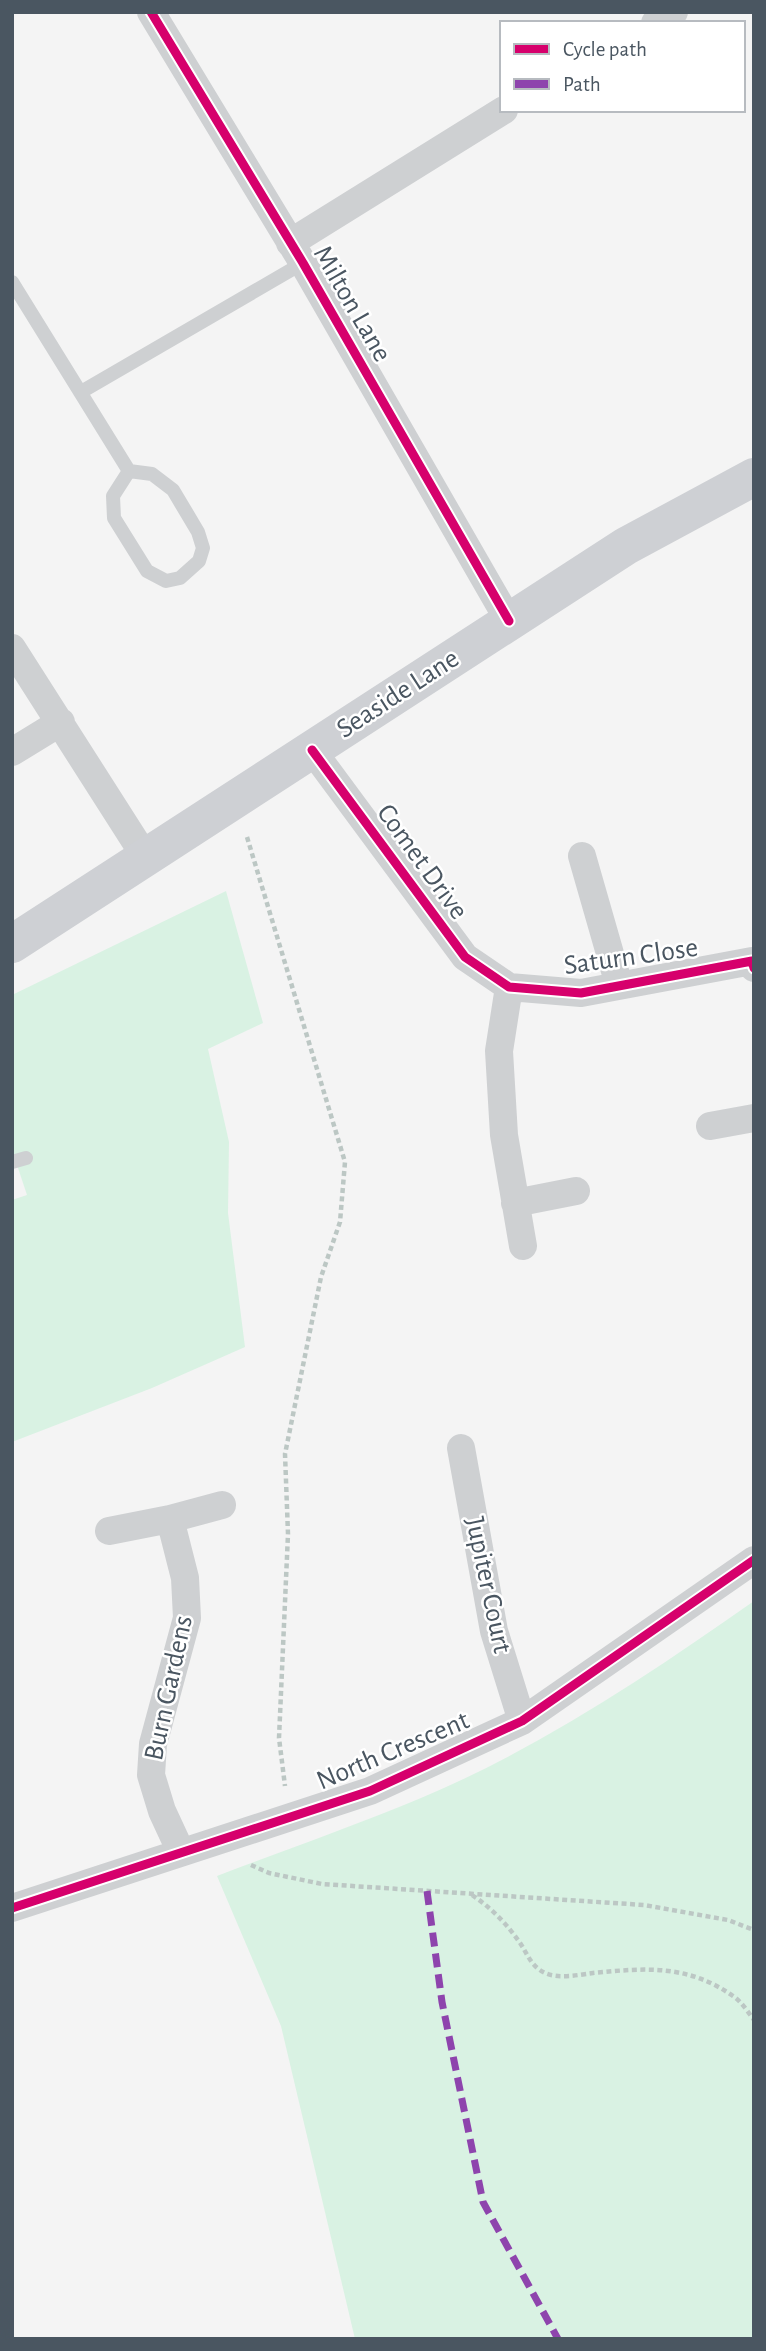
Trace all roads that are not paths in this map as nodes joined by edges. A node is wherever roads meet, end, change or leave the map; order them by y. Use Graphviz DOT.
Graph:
graph roads {
  1 [pos="150,12"];
  2 [pos="674,12"];
  3 [pos="658,21"];
  4 [pos="501,112"];
  5 [pos="296,253"];
  6 [pos="12,282"];
  7 [pos="81,392"];
  8 [pos="129,471"];
  9 [pos="754,477"];
  10 [pos="509,621"];
  11 [pos="12,648"];
  12 [pos="61,722"];
  13 [pos="312,750"];
  14 [pos="12,752"];
  15 [pos="582,856"];
  16 [pos="146,858"];
  17 [pos="12,944"];
  18 [pos="754,968"];
  19 [pos="619,985"];
  20 [pos="509,987"];
  21 [pos="754,1118"];
  22 [pos="710,1126"];
  23 [pos="576,1191"];
  24 [pos="516,1203"];
  25 [pos="523,1246"];
  26 [pos="461,1448"];
  27 [pos="222,1505"];
  28 [pos="170,1519"];
  29 [pos="109,1531"];
  30 [pos="754,1560"];
  31 [pos="522,1721"];
  32 [pos="193,1848"];
  33 [pos="12,1908"];
  1 -- 5 [label="street, Milton Lane"];
  2 -- 3 [label="street"];
  4 -- 5 [label="street"];
  5 -- 7 [label="lane"];
  5 -- 10 [label="street, Milton Lane"];
  6 -- 7 [label="lane"];
  7 -- 8 [label="lane"];
  8 -- 8 [label="lane"];
  9 -- 10 [label="main road, Seaside Lane"];
  10 -- 13 [label="main road, Seaside Lane"];
  11 -- 12 [label="street"];
  12 -- 14 [label="street"];
  12 -- 16 [label="street"];
  13 -- 16 [label="main road, Seaside Lane"];
  13 -- 20 [label="street, Comet Drive"];
  15 -- 19 [label="street, Saturn Close"];
  16 -- 17 [label="main road, Seaside Lane"];
  18 -- 19 [label="street, Saturn Close"];
  19 -- 20 [label="street, Saturn Close"];
  20 -- 24 [label="street"];
  21 -- 22 [label="street"];
  23 -- 24 [label="street"];
  24 -- 25 [label="street"];
  26 -- 31 [label="street, Jupiter Court"];
  27 -- 28 [label="street"];
  28 -- 29 [label="street"];
  28 -- 32 [label="street, Burn Gardens"];
  30 -- 31 [label="street, North Crescent"];
  31 -- 32 [label="street, North Crescent"];
  32 -- 33 [label="street, North Crescent"];
}
